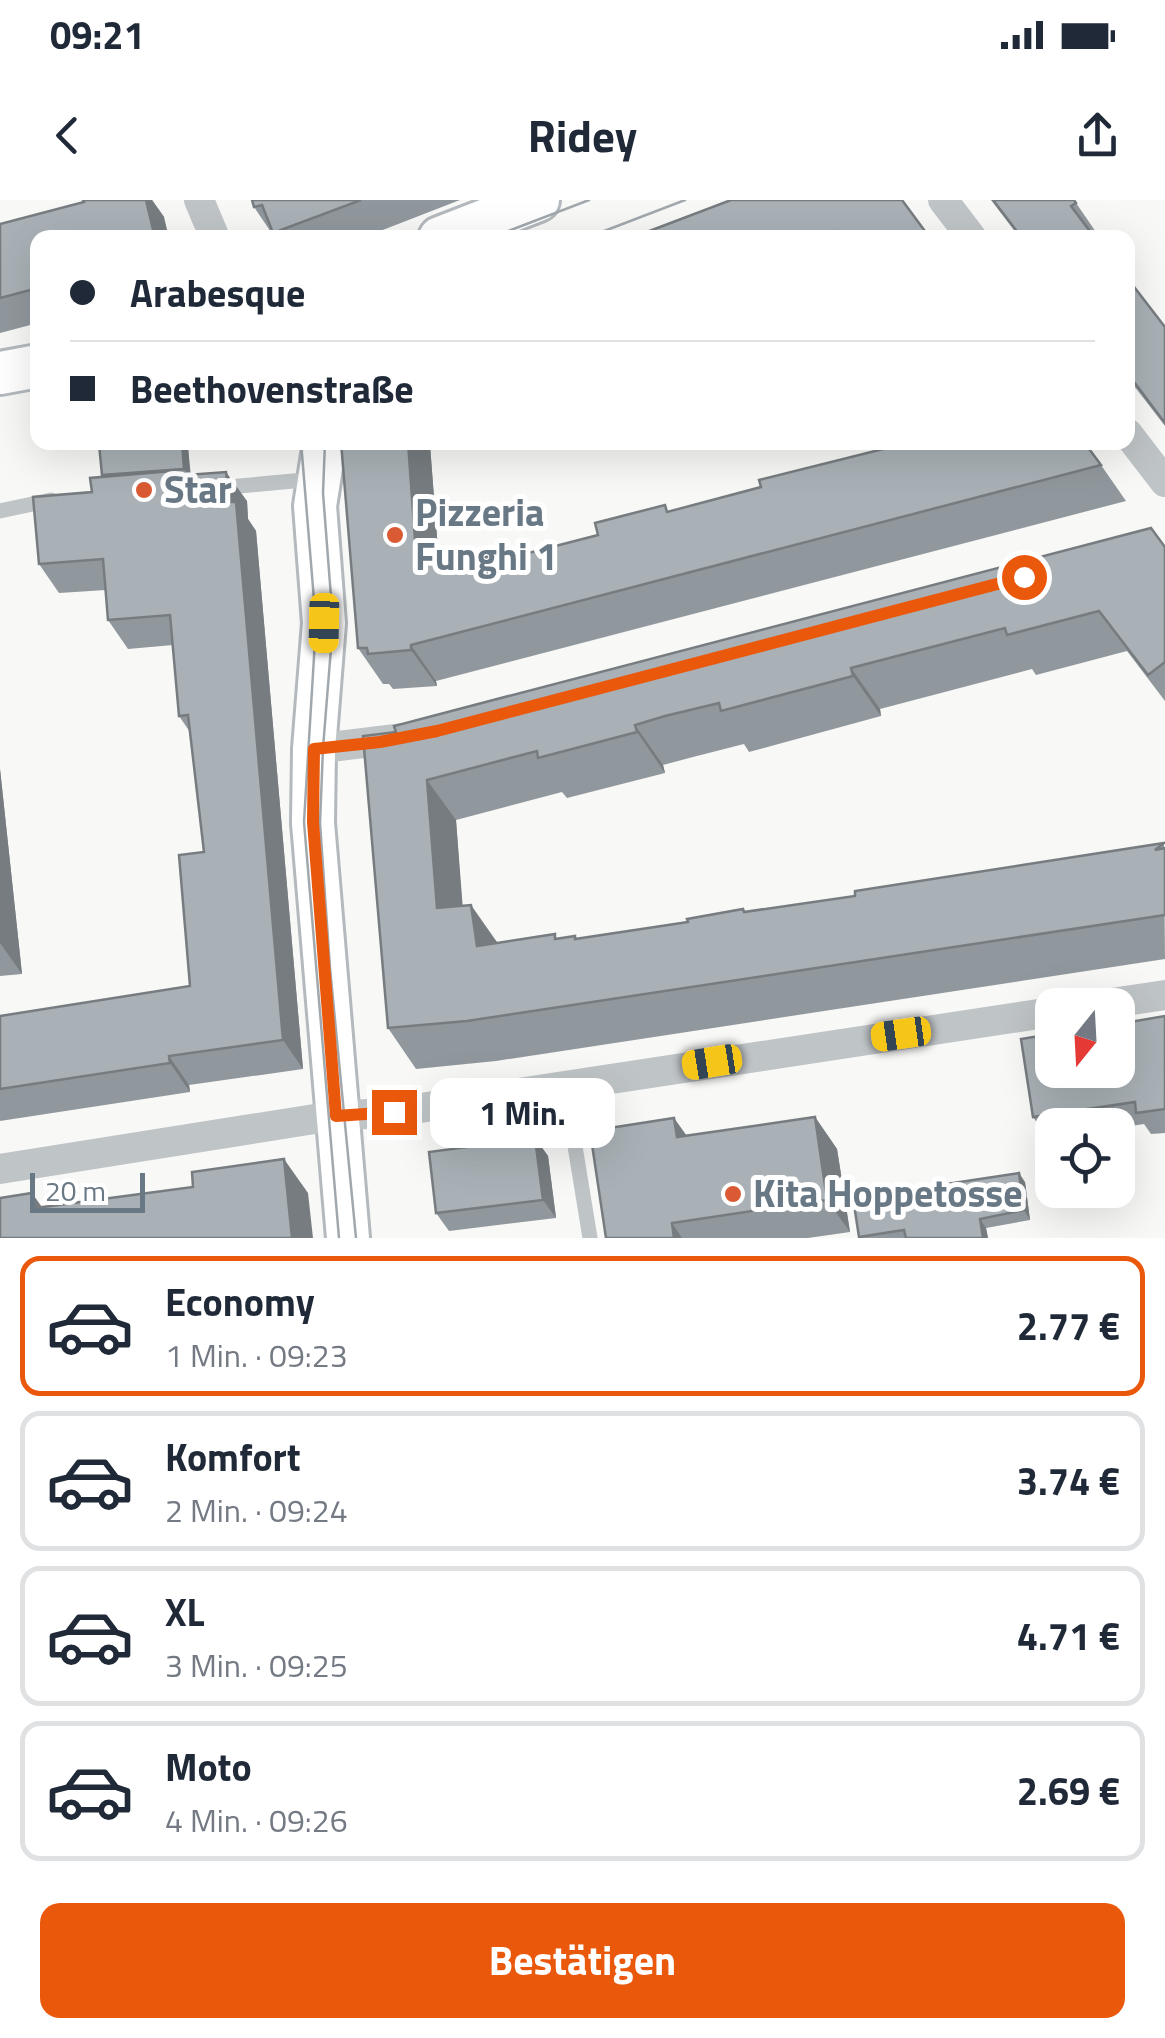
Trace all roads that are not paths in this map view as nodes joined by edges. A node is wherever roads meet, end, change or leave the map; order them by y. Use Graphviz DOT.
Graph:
graph roads {
  1 [pos="199,200"];
  2 [pos="538,200"];
  3 [pos="943,200"];
  4 [pos="212,230"];
  5 [pos="461,230"];
  6 [pos="966,230"];
  7 [pos="30,367"];
  8 [pos="0,373"];
  9 [pos="1135,443"];
  10 [pos="320,450"];
  11 [pos="303,476"];
  12 [pos="1165,482"];
  13 [pos="203,489"];
  14 [pos="72,498"];
  15 [pos="0,511"];
  16 [pos="437,731"];
  17 [pos="314,749"];
  18 [pos="1165,995"];
  19 [pos="1135,999"];
  20 [pos="1035,1015"];
  21 [pos="566,1085"];
  22 [pos="336,1116"];
  23 [pos="0,1169"];
  24 [pos="348,1238"];
  25 [pos="590,1238"];
  1 -- 4 [label="street"];
  2 -- 5 [label="street"];
  3 -- 6 [label="street"];
  7 -- 8 [label="street"];
  9 -- 12 [label="street"];
  10 -- 11 [label="street"];
  11 -- 13 [label="lane"];
  11 -- 17 [label="street"];
  14 -- 15 [label="lane"];
  16 -- 17 [label="street"];
  17 -- 22 [label="street"];
  18 -- 19 [label="street"];
  20 -- 21 [label="street"];
  21 -- 22 [label="street"];
  21 -- 25 [label="lane"];
  22 -- 23 [label="street"];
  22 -- 24 [label="street"];
}
